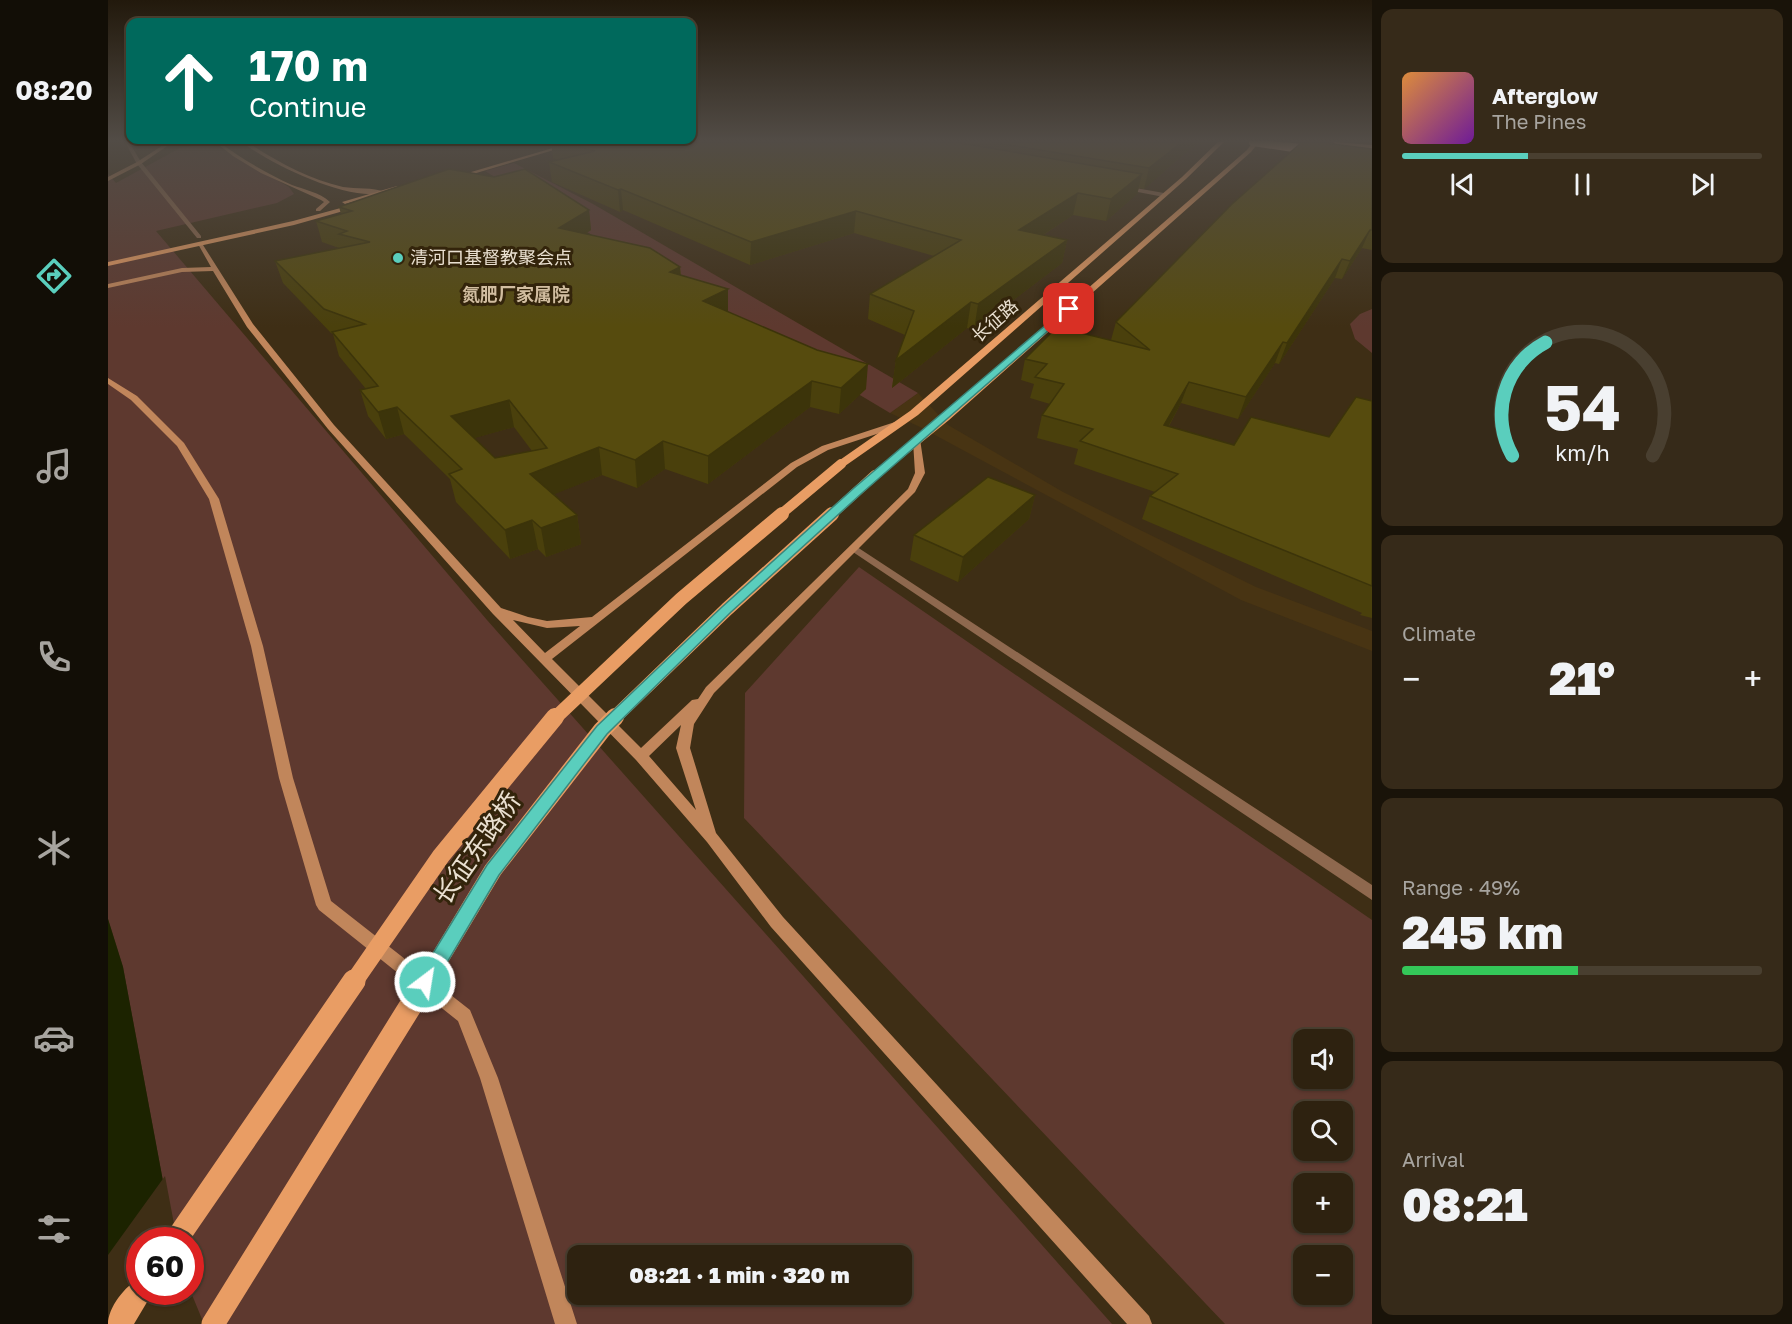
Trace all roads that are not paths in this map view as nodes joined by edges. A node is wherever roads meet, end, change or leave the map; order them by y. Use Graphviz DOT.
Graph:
graph roads {
  1 [pos="168,204"];
  2 [pos="325,204"];
  3 [pos="340,204"];
  4 [pos="356,204"];
  5 [pos="1154,204"];
  6 [pos="1189,204"];
  7 [pos="318,210"];
  8 [pos="196,243"];
  9 [pos="108,255"];
  10 [pos="207,258"];
  11 [pos="108,264"];
  12 [pos="214,269"];
  13 [pos="182,270"];
  14 [pos="108,286"];
  15 [pos="108,380"];
  16 [pos="898,424"];
  17 [pos="917,441"];
  18 [pos="854,548"];
  19 [pos="497,611"];
  20 [pos="595,620"];
  21 [pos="545,659"];
  22 [pos="710,690"];
  23 [pos="641,756"];
  24 [pos="712,838"];
  25 [pos="1372,893"];
  26 [pos="185,1227"];
  27 [pos="131,1305"];
  28 [pos="118,1324"];
  29 [pos="213,1324"];
  30 [pos="566,1324"];
  31 [pos="1141,1324"];
  1 -- 8 [label="street"];
  2 -- 7 [label="street"];
  3 -- 7 [label="main road"];
  4 -- 8 [label="main road"];
  5 -- 16 [label="main road, 长征路"];
  6 -- 17 [label="main road, 长征路"];
  7 -- 8 [label="main road"];
  8 -- 9 [label="main road"];
  8 -- 10 [label="street"];
  8 -- 11 [label="main road"];
  10 -- 12 [label="street"];
  10 -- 13 [label="street"];
  12 -- 13 [label="street"];
  12 -- 19 [label="street"];
  13 -- 14 [label="street"];
  15 -- 30 [label="street"];
  16 -- 20 [label="street"];
  16 -- 26 [label="main road, 长征东路桥, bridge"];
  17 -- 18 [label="street"];
  17 -- 29 [label="main road, 长征东路桥, bridge"];
  18 -- 22 [label="street"];
  18 -- 25 [label="street"];
  19 -- 20 [label="street"];
  19 -- 21 [label="street"];
  20 -- 21 [label="street"];
  21 -- 23 [label="street"];
  22 -- 23 [label="street"];
  22 -- 24 [label="street"];
  23 -- 24 [label="street"];
  24 -- 31 [label="street"];
  27 -- 28 [label="main road"];
}
